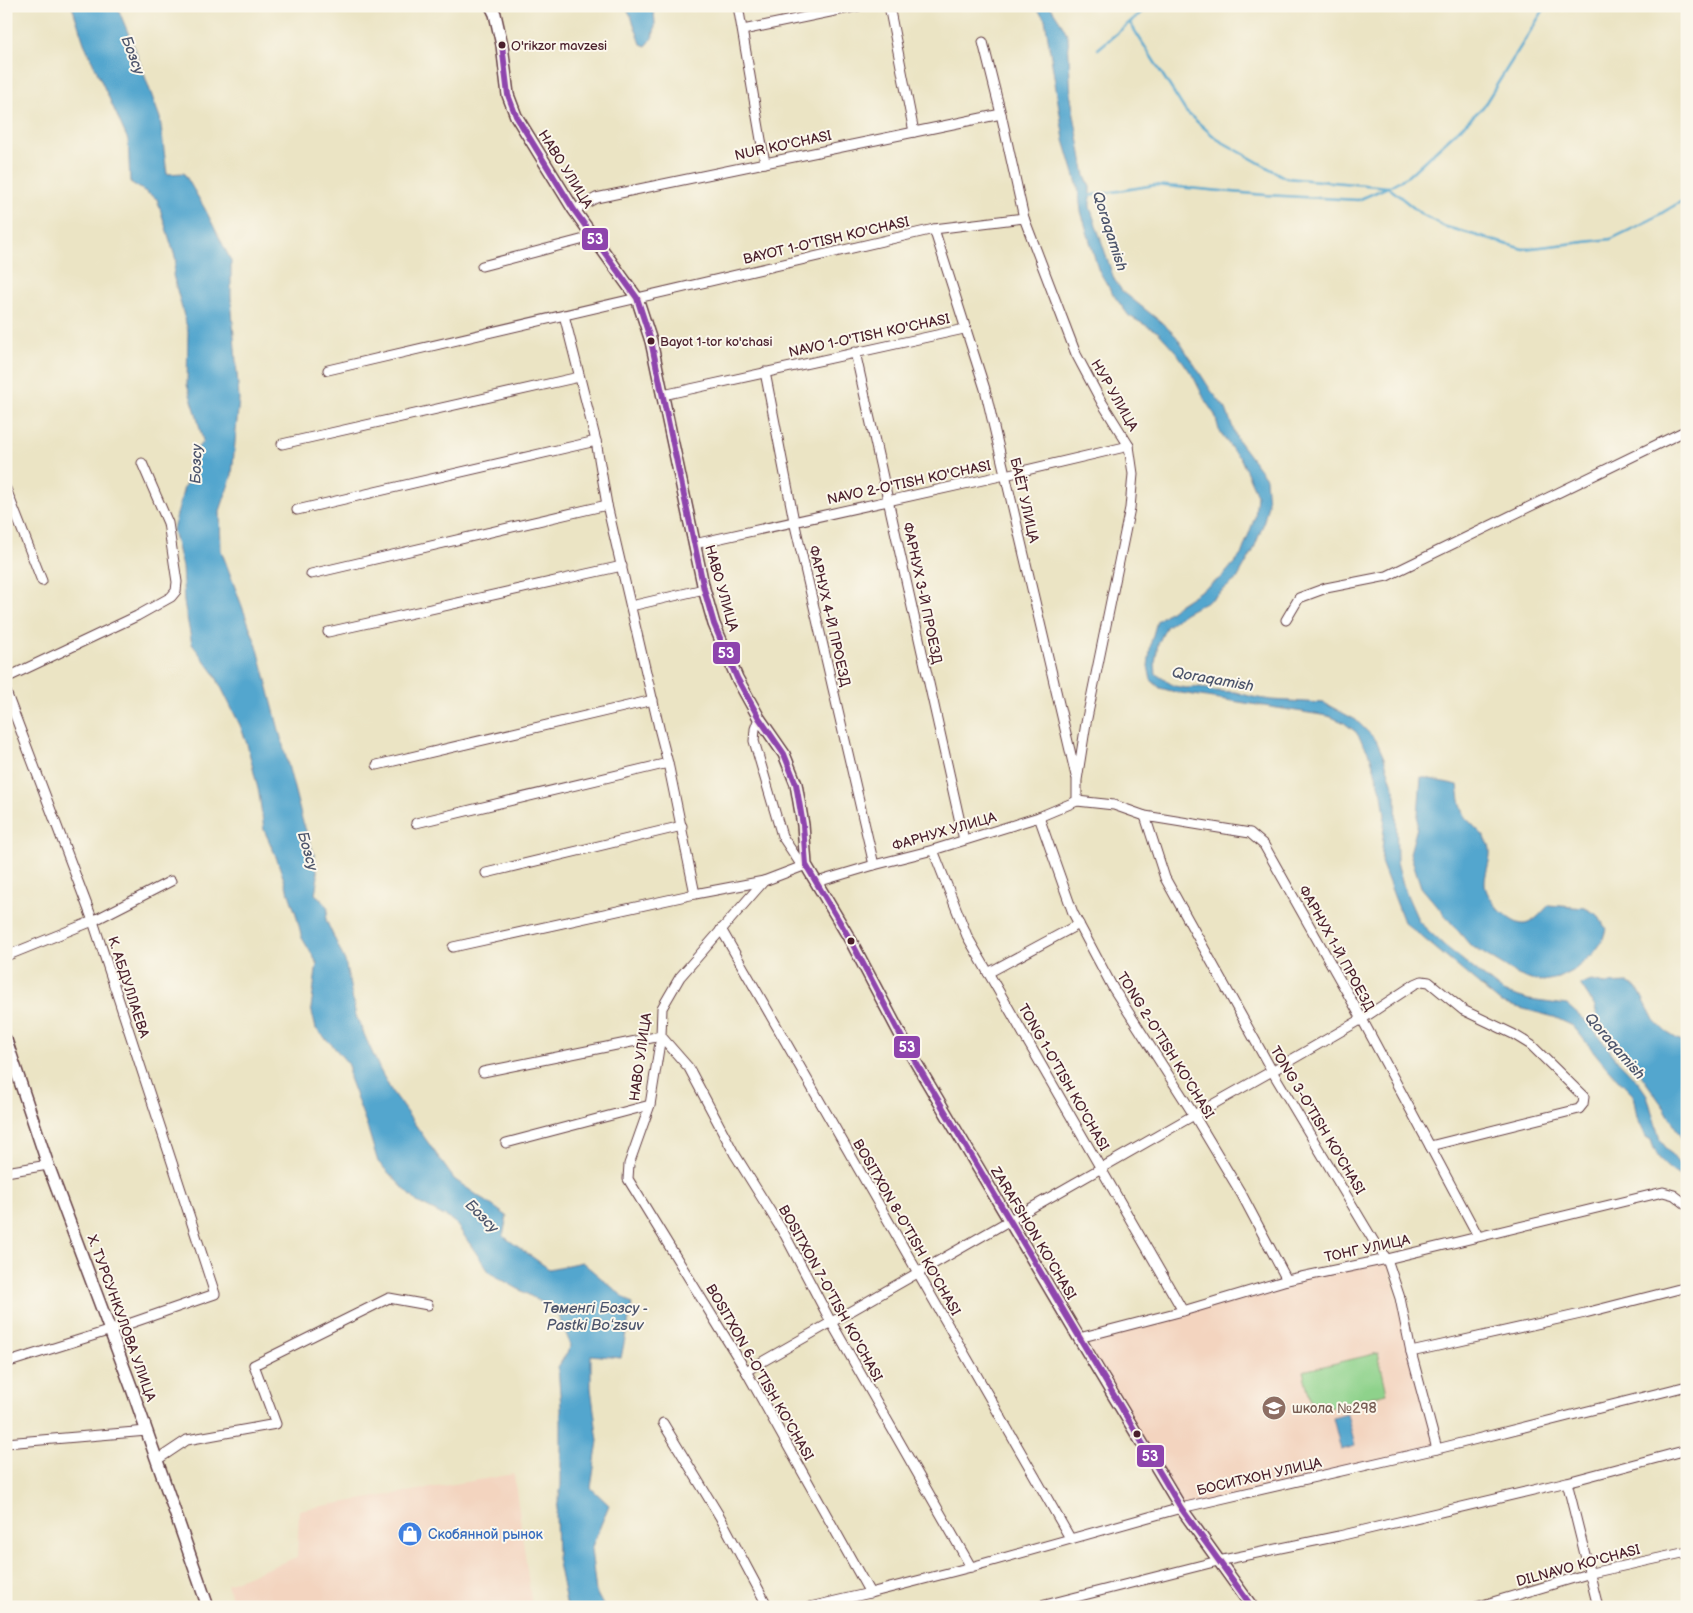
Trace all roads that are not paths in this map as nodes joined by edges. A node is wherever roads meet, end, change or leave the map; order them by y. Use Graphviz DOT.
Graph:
graph roads {
  1 [pos="491,6"];
  2 [pos="738,6"];
  3 [pos="859,6"];
  4 [pos="889,6"];
  5 [pos="743,30"];
  6 [pos="984,42"];
  7 [pos="1001,114"];
  8 [pos="914,132"];
  9 [pos="765,163"];
  10 [pos="574,210"];
  11 [pos="1024,218"];
  12 [pos="934,229"];
  13 [pos="592,237"];
  14 [pos="482,266"];
  15 [pos="637,298"];
  16 [pos="564,315"];
  17 [pos="964,329"];
  18 [pos="855,352"];
  19 [pos="328,370"];
  20 [pos="765,372"];
  21 [pos="579,377"];
  22 [pos="663,395"];
  23 [pos="1687,430"];
  24 [pos="596,441"];
  25 [pos="282,444"];
  26 [pos="1130,446"];
  27 [pos="142,463"];
  28 [pos="1005,475"];
  29 [pos="6,489"];
  30 [pos="888,501"];
  31 [pos="607,505"];
  32 [pos="297,510"];
  33 [pos="794,522"];
  34 [pos="694,544"];
  35 [pos="622,566"];
  36 [pos="311,574"];
  37 [pos="42,581"];
  38 [pos="704,589"];
  39 [pos="631,606"];
  40 [pos="1286,620"];
  41 [pos="328,632"];
  42 [pos="6,678"];
  43 [pos="6,692"];
  44 [pos="653,700"];
  45 [pos="759,718"];
  46 [pos="668,762"];
  47 [pos="377,765"];
  48 [pos="1077,780"];
  49 [pos="1077,801"];
  50 [pos="1144,816"];
  51 [pos="1039,817"];
  52 [pos="416,823"];
  53 [pos="682,826"];
  54 [pos="964,840"];
  55 [pos="933,850"];
  56 [pos="874,865"];
  57 [pos="804,866"];
  58 [pos="486,873"];
  59 [pos="171,881"];
  60 [pos="764,881"];
  61 [pos="817,882"];
  62 [pos="695,894"];
  63 [pos="93,921"];
  64 [pos="1079,924"];
  65 [pos="721,929"];
  66 [pos="453,947"];
  67 [pos="6,956"];
  68 [pos="988,973"];
  69 [pos="1362,1019"];
  70 [pos="661,1036"];
  71 [pos="7,1045"];
  72 [pos="1272,1071"];
  73 [pos="482,1072"];
  74 [pos="650,1105"];
  75 [pos="1194,1115"];
  76 [pos="506,1143"];
  77 [pos="1430,1146"];
  78 [pos="629,1164"];
  79 [pos="48,1165"];
  80 [pos="1102,1167"];
  81 [pos="6,1172"];
  82 [pos="1687,1205"];
  83 [pos="1010,1221"];
  84 [pos="1478,1236"];
  85 [pos="1387,1259"];
  86 [pos="917,1272"];
  87 [pos="1286,1280"];
  88 [pos="1687,1287"];
  89 [pos="428,1305"];
  90 [pos="1184,1311"];
  91 [pos="831,1322"];
  92 [pos="111,1330"];
  93 [pos="1079,1338"];
  94 [pos="1411,1352"];
  95 [pos="6,1363"];
  96 [pos="746,1371"];
  97 [pos="1687,1386"];
  98 [pos="664,1422"];
  99 [pos="147,1431"];
  100 [pos="6,1443"];
  101 [pos="1437,1448"];
  102 [pos="1687,1450"];
  103 [pos="157,1460"];
  104 [pos="1568,1482"];
  105 [pos="1181,1508"];
  106 [pos="1070,1538"];
  107 [pos="1687,1552"];
  108 [pos="1218,1561"];
  109 [pos="971,1567"];
  110 [pos="1591,1573"];
  111 [pos="870,1593"];
  112 [pos="1057,1604"];
  113 [pos="208,1607"];
  114 [pos="768,1607"];
  115 [pos="810,1607"];
  116 [pos="1037,1607"];
  117 [pos="1252,1607"];
  118 [pos="1476,1607"];
  119 [pos="1598,1607"];
  1 -- 10 [label="street, НАВО УЛИЦА"];
  2 -- 5 [label="street"];
  3 -- 5 [label="street"];
  4 -- 8 [label="street"];
  5 -- 9 [label="street"];
  6 -- 7 [label="street, НУР УЛИЦА"];
  7 -- 8 [label="street, NUR KO'CHASI"];
  7 -- 11 [label="street, НУР УЛИЦА"];
  8 -- 9 [label="street, NUR KO'CHASI"];
  9 -- 10 [label="street, NUR KO'CHASI"];
  10 -- 13 [label="street, НАВО УЛИЦА"];
  11 -- 12 [label="street, BAYOT 1-O'TISH KO'CHASI"];
  11 -- 26 [label="street, НУР УЛИЦА"];
  12 -- 15 [label="street, BAYOT 1-O'TISH KO'CHASI"];
  12 -- 17 [label="street, БАЁТ УЛИЦА"];
  13 -- 14 [label="street"];
  13 -- 15 [label="street, НАВО УЛИЦА"];
  15 -- 16 [label="street, BAYOT 1-O'TISH KO'CHASI"];
  15 -- 22 [label="street, НАВО УЛИЦА"];
  16 -- 19 [label="street, BAYOT 1-O'TISH KO'CHASI"];
  16 -- 21 [label="street"];
  17 -- 18 [label="street, NAVO 1-O'TISH KO'CHASI"];
  17 -- 28 [label="street, БАЁТ УЛИЦА"];
  18 -- 20 [label="street, NAVO 1-O'TISH KO'CHASI"];
  18 -- 30 [label="street, ФАРНУХ 3-Й ПРОЕЗД"];
  20 -- 22 [label="street, NAVO 1-O'TISH KO'CHASI"];
  20 -- 33 [label="street, ФАРНУХ 4-Й ПРОЕЗД"];
  21 -- 24 [label="street"];
  21 -- 25 [label="street"];
  22 -- 34 [label="street, НАВО УЛИЦА"];
  23 -- 40 [label="street"];
  24 -- 31 [label="street"];
  24 -- 32 [label="street"];
  26 -- 28 [label="street, NAVO 2-O'TISH KO'CHASI"];
  26 -- 48 [label="street, НУР УЛИЦА"];
  27 -- 42 [label="street"];
  28 -- 30 [label="street, NAVO 2-O'TISH KO'CHASI"];
  28 -- 48 [label="street, БАЁТ УЛИЦА"];
  29 -- 37 [label="street"];
  30 -- 33 [label="street, NAVO 2-O'TISH KO'CHASI"];
  30 -- 54 [label="street, ФАРНУХ 3-Й ПРОЕЗД"];
  31 -- 35 [label="street"];
  31 -- 36 [label="street"];
  33 -- 34 [label="street, NAVO 2-O'TISH KO'CHASI"];
  33 -- 56 [label="street, ФАРНУХ 4-Й ПРОЕЗД"];
  34 -- 38 [label="street, НАВО УЛИЦА"];
  35 -- 39 [label="street"];
  35 -- 41 [label="street"];
  38 -- 39 [label="street"];
  38 -- 45 [label="street, НАВО УЛИЦА"];
  39 -- 44 [label="street"];
  43 -- 63 [label="street, К. АБДУЛЛАЕВА"];
  44 -- 46 [label="street"];
  44 -- 47 [label="street"];
  45 -- 57 [label="street, НАВО УЛИЦА"];
  45 -- 57 [label="street"];
  46 -- 52 [label="street"];
  46 -- 53 [label="street"];
  48 -- 49 [label="street, НУР УЛИЦА"];
  49 -- 50 [label="street, ФАРНУХ 1-Й ПРОЕЗД"];
  49 -- 51 [label="street, ФАРНУХ УЛИЦА"];
  50 -- 69 [label="street, ФАРНУХ 1-Й ПРОЕЗД"];
  50 -- 72 [label="street, TONG 3-O'TISH KO'CHASI"];
  51 -- 54 [label="street, ФАРНУХ УЛИЦА"];
  51 -- 64 [label="street, TONG 2-O'TISH KO'CHASI"];
  53 -- 58 [label="street"];
  53 -- 62 [label="street"];
  54 -- 55 [label="street, ФАРНУХ УЛИЦА"];
  55 -- 56 [label="street, ФАРНУХ УЛИЦА"];
  55 -- 68 [label="street, TONG 1-O'TISH KO'CHASI"];
  56 -- 61 [label="street, ФАРНУХ УЛИЦА"];
  57 -- 60 [label="street, НАВО УЛИЦА"];
  57 -- 61 [label="street, ZARAFSHON KO'CHASI"];
  59 -- 63 [label="street"];
  60 -- 62 [label="street"];
  60 -- 65 [label="street, НАВО УЛИЦА"];
  61 -- 83 [label="street, ZARAFSHON KO'CHASI"];
  62 -- 66 [label="street"];
  63 -- 67 [label="street"];
  63 -- 92 [label="street, К. АБДУЛЛАЕВА"];
  64 -- 68 [label="street"];
  64 -- 75 [label="street, TONG 2-O'TISH KO'CHASI"];
  65 -- 70 [label="street, НАВО УЛИЦА"];
  65 -- 86 [label="street, BOSITXON 8-O'TISH KO'CHASI"];
  68 -- 80 [label="street, TONG 1-O'TISH KO'CHASI"];
  69 -- 72 [label="street"];
  69 -- 77 [label="street, ФАРНУХ 1-Й ПРОЕЗД"];
  69 -- 77 [label="street"];
  70 -- 73 [label="street"];
  70 -- 74 [label="street, НАВО УЛИЦА"];
  70 -- 91 [label="street, BOSITXON 7-O'TISH KO'CHASI"];
  71 -- 79 [label="street, Х. ТУРСУНКУЛОВА УЛИЦА"];
  72 -- 75 [label="street"];
  72 -- 85 [label="street, TONG 3-O'TISH KO'CHASI"];
  74 -- 76 [label="street"];
  74 -- 78 [label="street, НАВО УЛИЦА"];
  75 -- 80 [label="street"];
  75 -- 87 [label="street, TONG 2-O'TISH KO'CHASI"];
  77 -- 84 [label="street, ФАРНУХ 1-Й ПРОЕЗД"];
  78 -- 96 [label="street, BOSITXON 6-O'TISH KO'CHASI"];
  79 -- 81 [label="street"];
  79 -- 92 [label="street, Х. ТУРСУНКУЛОВА УЛИЦА"];
  80 -- 83 [label="street"];
  80 -- 90 [label="street, TONG 1-O'TISH KO'CHASI"];
  82 -- 84 [label="street, ТОНГ УЛИЦА"];
  83 -- 86 [label="street"];
  83 -- 93 [label="street, ZARAFSHON KO'CHASI"];
  84 -- 85 [label="street, ТОНГ УЛИЦА"];
  85 -- 87 [label="street, ТОНГ УЛИЦА"];
  85 -- 94 [label="street, TONG 3-O'TISH KO'CHASI"];
  86 -- 91 [label="street"];
  86 -- 106 [label="street, BOSITXON 8-O'TISH KO'CHASI"];
  87 -- 90 [label="street, ТОНГ УЛИЦА"];
  88 -- 94 [label="street"];
  89 -- 103 [label="street"];
  90 -- 93 [label="street, ТОНГ УЛИЦА"];
  91 -- 96 [label="street"];
  91 -- 109 [label="street, BOSITXON 7-O'TISH KO'CHASI"];
  92 -- 95 [label="street"];
  92 -- 99 [label="street, Х. ТУРСУНКУЛОВА УЛИЦА"];
  93 -- 105 [label="street, ZARAFSHON KO'CHASI"];
  94 -- 101 [label="street, TONG 3-O'TISH KO'CHASI"];
  96 -- 111 [label="street, BOSITXON 6-O'TISH KO'CHASI"];
  97 -- 101 [label="street, БОСИТХОН УЛИЦА"];
  98 -- 114 [label="street"];
  99 -- 100 [label="street"];
  99 -- 103 [label="street, Х. ТУРСУНКУЛОВА УЛИЦА"];
  101 -- 105 [label="street, БОСИТХОН УЛИЦА"];
  102 -- 104 [label="street"];
  103 -- 113 [label="street, Х. ТУРСУНКУЛОВА УЛИЦА"];
  104 -- 108 [label="street"];
  104 -- 110 [label="street"];
  105 -- 106 [label="street, БОСИТХОН УЛИЦА"];
  105 -- 108 [label="street, ZARAFSHON KO'CHASI"];
  106 -- 109 [label="street, БОСИТХОН УЛИЦА"];
  107 -- 110 [label="street, DILNAVO KO'CHASI"];
  108 -- 112 [label="street"];
  108 -- 117 [label="street, ZARAFSHON KO'CHASI"];
  109 -- 111 [label="street, БОСИТХОН УЛИЦА"];
  110 -- 118 [label="street, DILNAVO KO'CHASI"];
  110 -- 119 [label="street"];
  111 -- 115 [label="street, БОСИТХОН УЛИЦА"];
  112 -- 116 [label="street"];
}
